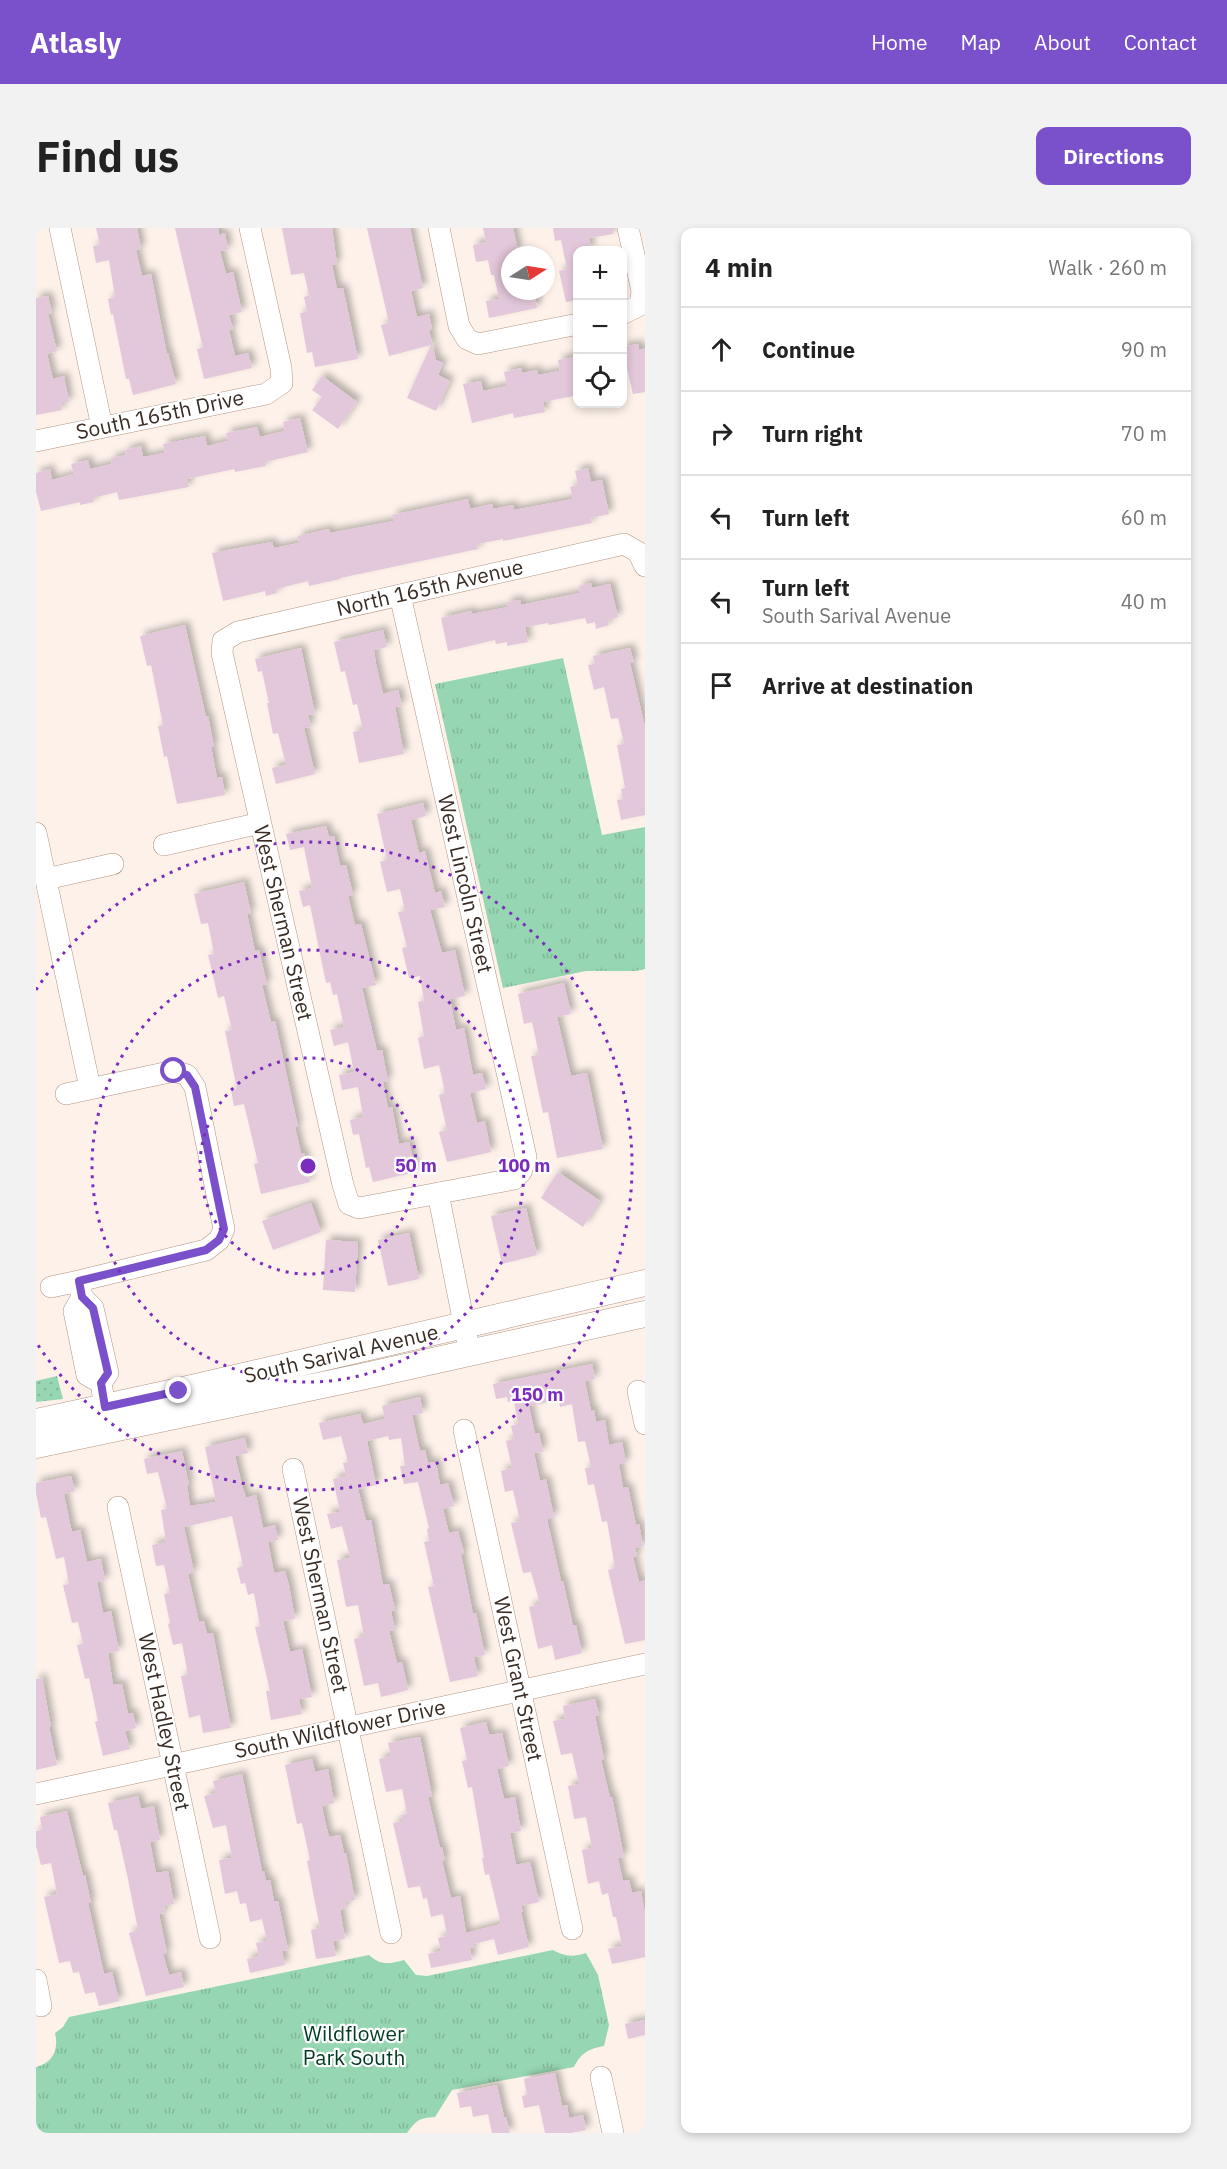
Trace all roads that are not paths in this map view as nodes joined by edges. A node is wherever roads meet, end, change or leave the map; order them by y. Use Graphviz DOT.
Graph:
graph roads {
  1 [pos="60,228"];
  2 [pos="250,228"];
  3 [pos="439,228"];
  4 [pos="628,228"];
  5 [pos="632,309"];
  6 [pos="573,325"];
  7 [pos="102,427"];
  8 [pos="36,441"];
  9 [pos="641,560"];
  10 [pos="400,595"];
  11 [pos="223,641"];
  12 [pos="260,823"];
  13 [pos="36,833"];
  14 [pos="164,845"];
  15 [pos="113,864"];
  16 [pos="46,879"];
  17 [pos="90,1089"];
  18 [pos="66,1094"];
  19 [pos="438,1193"];
  20 [pos="645,1283"];
  21 [pos="51,1287"];
  22 [pos="80,1289"];
  23 [pos="645,1314"];
  24 [pos="464,1325"];
  25 [pos="470,1354"];
  26 [pos="638,1391"];
  27 [pos="103,1395"];
  28 [pos="36,1422"];
  29 [pos="645,1424"];
  30 [pos="464,1430"];
  31 [pos="36,1445"];
  32 [pos="293,1469"];
  33 [pos="118,1507"];
  34 [pos="645,1664"];
  35 [pos="520,1691"];
  36 [pos="348,1727"];
  37 [pos="173,1765"];
  38 [pos="36,1794"];
  39 [pos="572,1929"];
  40 [pos="392,1933"];
  41 [pos="210,1938"];
  42 [pos="36,1980"];
  43 [pos="42,2006"];
  44 [pos="601,2077"];
  45 [pos="613,2133"];
  1 -- 7 [label="street"];
  2 -- 7 [label="street, South 165th Drive"];
  3 -- 6 [label="street"];
  4 -- 5 [label="street"];
  7 -- 8 [label="street, South 165th Drive"];
  9 -- 10 [label="street, North 165th Avenue"];
  10 -- 11 [label="street, North 165th Avenue"];
  10 -- 19 [label="street, West Lincoln Street"];
  11 -- 12 [label="street, West Sherman Street"];
  12 -- 14 [label="street"];
  12 -- 19 [label="street, West Sherman Street"];
  13 -- 16 [label="street"];
  15 -- 16 [label="street"];
  16 -- 17 [label="street"];
  17 -- 18 [label="street"];
  17 -- 22 [label="street"];
  19 -- 24 [label="street"];
  20 -- 24 [label="main road, South Sarival Avenue"];
  21 -- 22 [label="street"];
  22 -- 27 [label="street"];
  23 -- 25 [label="main road, South Sarival Avenue"];
  24 -- 25 [label="street"];
  24 -- 27 [label="main road, South Sarival Avenue"];
  25 -- 31 [label="main road, South Sarival Avenue"];
  26 -- 29 [label="street"];
  27 -- 28 [label="main road, South Sarival Avenue"];
  30 -- 35 [label="street, West Grant Street"];
  32 -- 36 [label="street, West Sherman Street"];
  33 -- 37 [label="street, West Hadley Street"];
  34 -- 35 [label="street, South Wildflower Drive"];
  35 -- 36 [label="street, South Wildflower Drive"];
  35 -- 39 [label="street, West Grant Street"];
  36 -- 37 [label="street, South Wildflower Drive"];
  36 -- 40 [label="street, West Sherman Street"];
  37 -- 38 [label="street, South Wildflower Drive"];
  37 -- 41 [label="street, West Hadley Street"];
  42 -- 43 [label="street"];
  44 -- 45 [label="street"];
}
